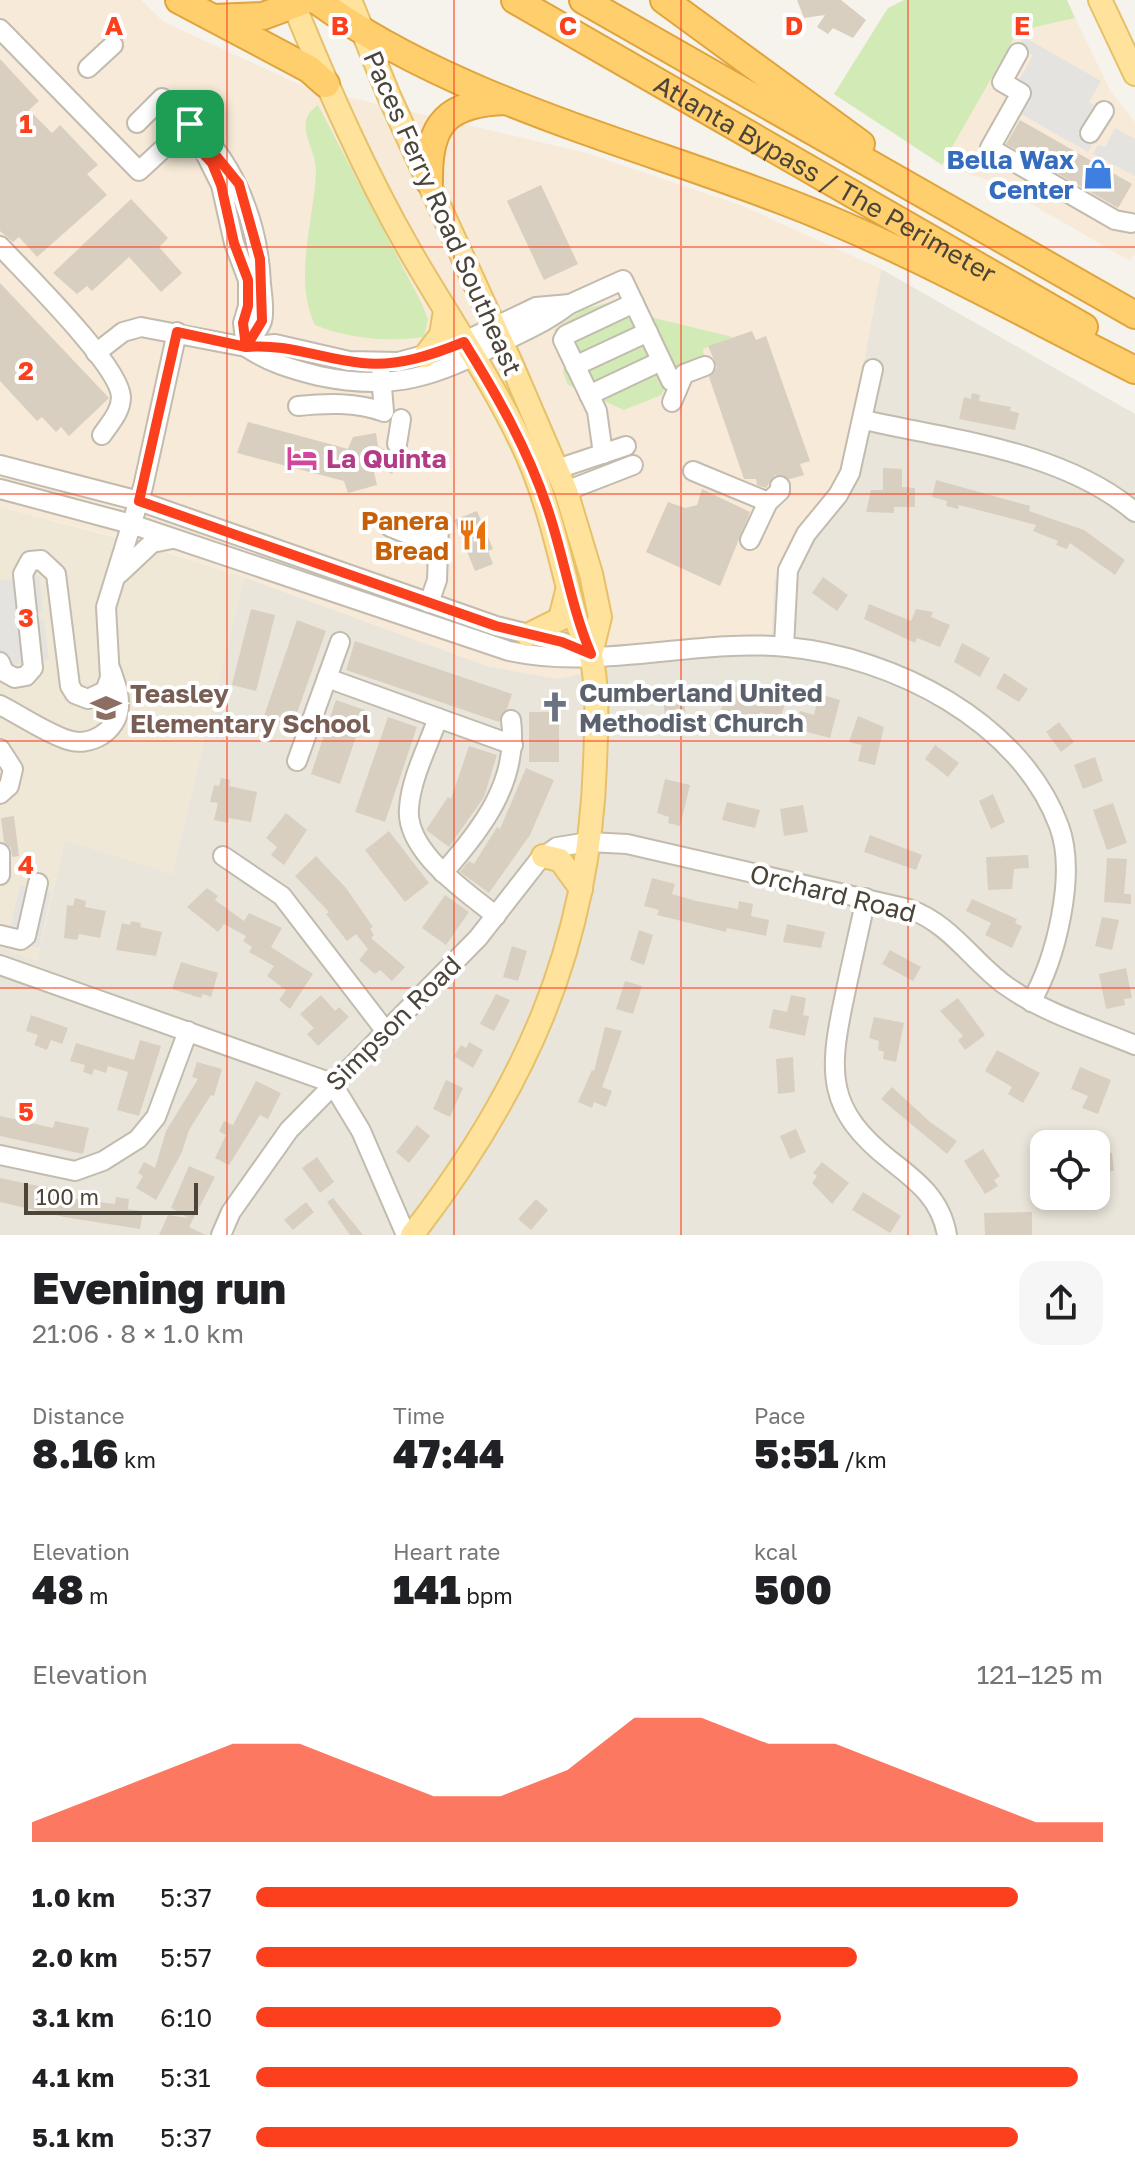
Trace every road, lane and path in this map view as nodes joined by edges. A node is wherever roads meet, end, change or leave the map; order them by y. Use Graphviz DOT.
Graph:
graph roads {
  1 [pos="179,0"];
  2 [pos="515,0"];
  3 [pos="583,0"];
  4 [pos="664,0"];
  5 [pos="1100,0"];
  6 [pos="302,2"];
  7 [pos="355,13"];
  8 [pos="214,18"];
  9 [pos="0,29"];
  10 [pos="113,45"];
  11 [pos="1018,53"];
  12 [pos="88,68"];
  13 [pos="1135,74"];
  14 [pos="326,84"];
  15 [pos="162,98"];
  16 [pos="507,101"];
  17 [pos="1104,111"];
  18 [pos="137,123"];
  19 [pos="186,128"];
  20 [pos="1090,133"];
  21 [pos="972,138"];
  22 [pos="990,148"];
  23 [pos="429,181"];
  24 [pos="943,206"];
  25 [pos="248,214"];
  26 [pos="229,221"];
  27 [pos="1131,223"];
  28 [pos="0,246"];
  29 [pos="634,303"];
  30 [pos="445,311"];
  31 [pos="1135,315"];
  32 [pos="177,332"];
  33 [pos="648,332"];
  34 [pos="498,334"];
  35 [pos="246,347"];
  36 [pos="469,349"];
  37 [pos="96,353"];
  38 [pos="425,356"];
  39 [pos="1135,358"];
  40 [pos="661,361"];
  41 [pos="380,364"];
  42 [pos="575,366"];
  43 [pos="705,366"];
  44 [pos="873,369"];
  45 [pos="1135,370"];
  46 [pos="678,383"];
  47 [pos="382,384"];
  48 [pos="589,395"];
  49 [pos="672,402"];
  50 [pos="298,406"];
  51 [pos="401,419"];
  52 [pos="864,420"];
  53 [pos="102,435"];
  54 [pos="397,444"];
  55 [pos="626,446"];
  56 [pos="603,454"];
  57 [pos="0,465"];
  58 [pos="633,465"];
  59 [pos="557,469"];
  60 [pos="693,471"];
  61 [pos="780,486"];
  62 [pos="0,489"];
  63 [pos="566,491"];
  64 [pos="139,501"];
  65 [pos="768,502"];
  66 [pos="1135,512"];
  67 [pos="131,524"];
  68 [pos="390,527"];
  69 [pos="173,538"];
  70 [pos="750,540"];
  71 [pos="568,578"];
  72 [pos="109,594"];
  73 [pos="429,603"];
  74 [pos="528,635"];
  75 [pos="340,642"];
  76 [pos="784,646"];
  77 [pos="591,654"];
  78 [pos="107,656"];
  79 [pos="0,662"];
  80 [pos="327,678"];
  81 [pos="0,705"];
  82 [pos="438,718"];
  83 [pos="511,720"];
  84 [pos="513,745"];
  85 [pos="0,749"];
  86 [pos="297,761"];
  87 [pos="0,794"];
  88 [pos="589,842"];
  89 [pos="0,853"];
  90 [pos="223,856"];
  91 [pos="543,856"];
  92 [pos="443,873"];
  93 [pos="0,875"];
  94 [pos="38,883"];
  95 [pos="581,889"];
  96 [pos="866,898"];
  97 [pos="496,916"];
  98 [pos="0,935"];
  99 [pos="0,965"];
  100 [pos="1031,1002"];
  101 [pos="384,1029"];
  102 [pos="188,1031"];
  103 [pos="1135,1045"];
  104 [pos="332,1083"];
  105 [pos="0,1155"];
  106 [pos="221,1235"];
  107 [pos="409,1235"];
  108 [pos="947,1235"];
  1 -- 8 [label="highway"];
  2 -- 39 [label="highway, Atlanta Bypass / The Perimeter"];
  3 -- 24 [label="highway, Atlanta Bypass / The Perimeter"];
  4 -- 24 [label="highway"];
  5 -- 13 [label="main road"];
  6 -- 7 [label="highway"];
  6 -- 8 [label="highway"];
  6 -- 14 [label="main road, Paces Ferry Road Southeast"];
  7 -- 16 [label="highway"];
  7 -- 23 [label="main road, Paces Ferry Road Southeast"];
  8 -- 14 [label="highway"];
  9 -- 19 [label="street"];
  10 -- 12 [label="street"];
  11 -- 22 [label="street"];
  14 -- 30 [label="main road, Paces Ferry Road Southeast"];
  15 -- 18 [label="street"];
  16 -- 23 [label="highway"];
  16 -- 45 [label="highway"];
  17 -- 20 [label="street"];
  19 -- 25 [label="street"];
  19 -- 26 [label="street"];
  21 -- 22 [label="street"];
  22 -- 27 [label="street"];
  23 -- 34 [label="main road, Paces Ferry Road Southeast"];
  24 -- 31 [label="highway, Atlanta Bypass / The Perimeter"];
  25 -- 26 [label="street"];
  25 -- 35 [label="street"];
  26 -- 35 [label="street"];
  28 -- 37 [label="street"];
  29 -- 33 [label="street"];
  29 -- 34 [label="street"];
  29 -- 42 [label="street"];
  30 -- 36 [label="main road, Paces Ferry Road Southeast"];
  30 -- 38 [label="main road"];
  32 -- 35 [label="street"];
  32 -- 37 [label="street"];
  32 -- 64 [label="street"];
  33 -- 40 [label="street"];
  33 -- 42 [label="street"];
  34 -- 36 [label="street"];
  34 -- 59 [label="main road, Paces Ferry Road Southeast"];
  35 -- 41 [label="street"];
  35 -- 47 [label="street"];
  36 -- 38 [label="street"];
  36 -- 47 [label="street"];
  36 -- 71 [label="main road, Paces Ferry Road Southeast"];
  37 -- 53 [label="street"];
  38 -- 41 [label="street"];
  40 -- 46 [label="street"];
  40 -- 48 [label="street"];
  41 -- 47 [label="street"];
  42 -- 48 [label="street"];
  43 -- 46 [label="street"];
  44 -- 52 [label="street"];
  46 -- 49 [label="street"];
  47 -- 50 [label="street"];
  48 -- 56 [label="street"];
  51 -- 54 [label="street"];
  52 -- 66 [label="street"];
  52 -- 76 [label="street"];
  55 -- 56 [label="street"];
  56 -- 59 [label="street"];
  57 -- 64 [label="street"];
  58 -- 63 [label="street"];
  59 -- 63 [label="main road, Paces Ferry Road Southeast"];
  60 -- 65 [label="street"];
  61 -- 65 [label="street"];
  62 -- 67 [label="street"];
  63 -- 77 [label="main road, Paces Ferry Road Southeast"];
  64 -- 67 [label="street"];
  64 -- 73 [label="street"];
  65 -- 70 [label="street"];
  67 -- 69 [label="street"];
  67 -- 72 [label="street"];
  68 -- 73 [label="street"];
  69 -- 72 [label="street"];
  69 -- 77 [label="street"];
  71 -- 74 [label="main road"];
  71 -- 77 [label="main road, Paces Ferry Road Southeast"];
  72 -- 78 [label="street"];
  73 -- 74 [label="street"];
  74 -- 77 [label="street"];
  75 -- 80 [label="street"];
  76 -- 77 [label="street"];
  76 -- 100 [label="street"];
  77 -- 88 [label="main road, Paces Ferry Road Southeast"];
  78 -- 79 [label="street"];
  78 -- 81 [label="street"];
  80 -- 82 [label="street"];
  80 -- 86 [label="street"];
  82 -- 84 [label="street"];
  82 -- 92 [label="street"];
  83 -- 84 [label="street"];
  84 -- 92 [label="street"];
  85 -- 87 [label="street"];
  88 -- 91 [label="street"];
  88 -- 95 [label="main road, Paces Ferry Road Southeast"];
  88 -- 96 [label="street, Orchard Road"];
  89 -- 93 [label="street"];
  90 -- 101 [label="street"];
  91 -- 95 [label="main road"];
  91 -- 97 [label="street, Simpson Road"];
  92 -- 97 [label="street"];
  94 -- 98 [label="street"];
  95 -- 107 [label="main road, Paces Ferry Road Southeast"];
  96 -- 100 [label="street, Orchard Road"];
  96 -- 108 [label="street"];
  97 -- 101 [label="street, Simpson Road"];
  99 -- 102 [label="street"];
  100 -- 103 [label="street, Orchard Road"];
  101 -- 104 [label="street, Simpson Road"];
  102 -- 104 [label="street"];
  102 -- 105 [label="street"];
  104 -- 106 [label="street, Simpson Road"];
  104 -- 107 [label="street"];
}
